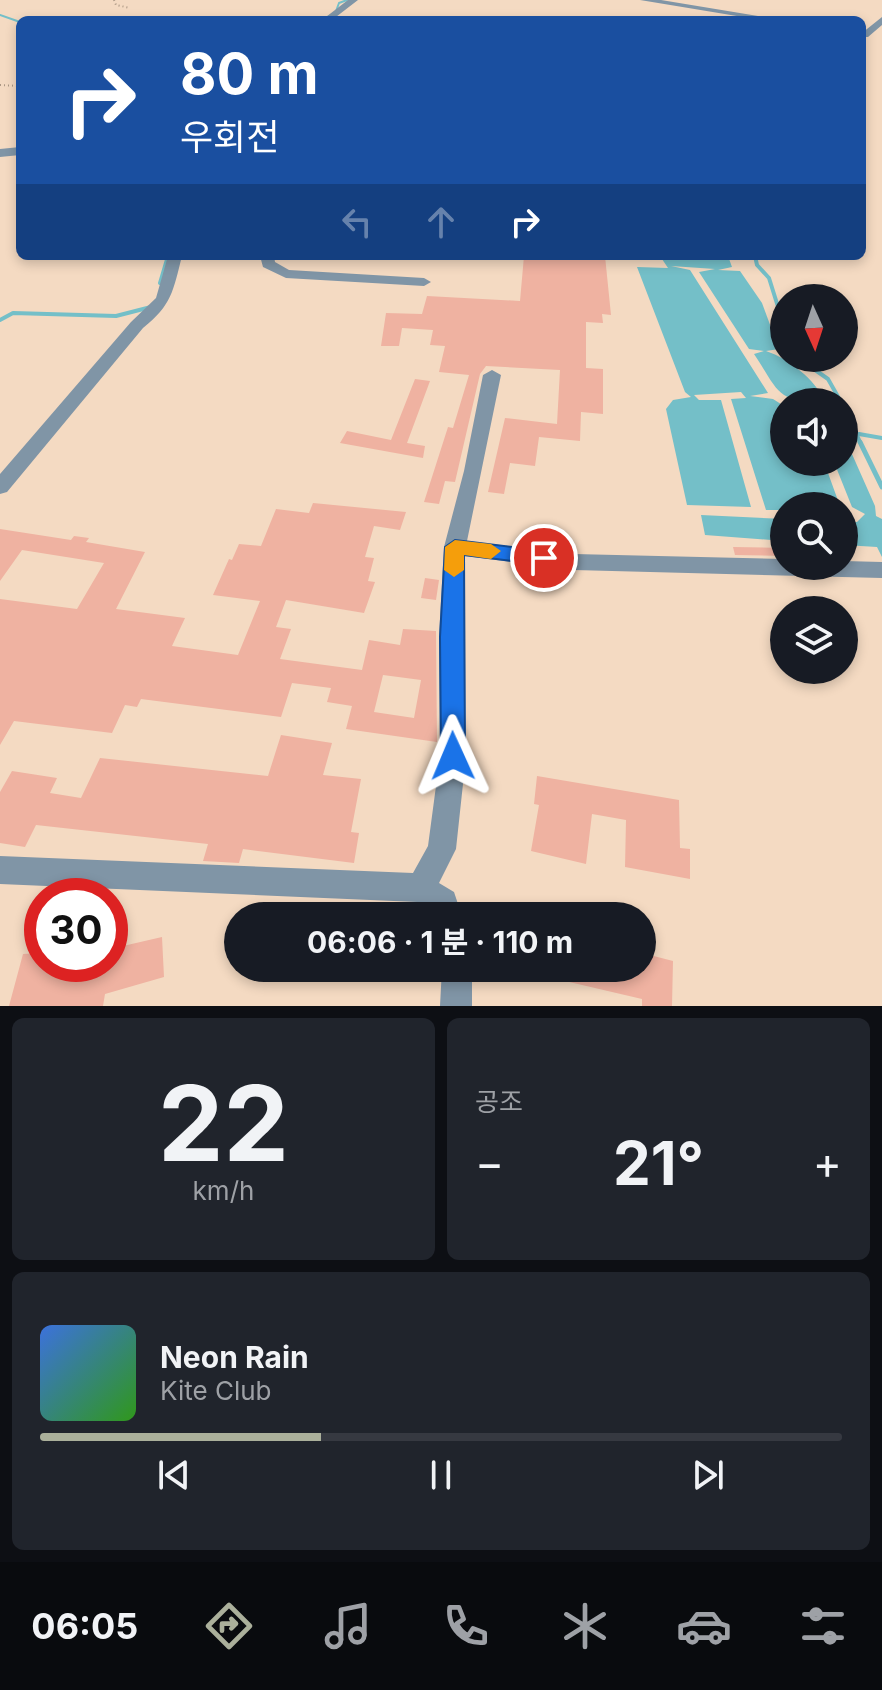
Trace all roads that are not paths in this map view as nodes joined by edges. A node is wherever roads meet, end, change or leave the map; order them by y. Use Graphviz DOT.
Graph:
graph roads {
  1 [pos="354,0"];
  2 [pos="644,0"];
  3 [pos="332,16"];
  4 [pos="752,16"];
  5 [pos="174,260"];
  6 [pos="268,260"];
  7 [pos="424,282"];
  8 [pos="492,375"];
  9 [pos="0,487"];
  10 [pos="455,547"];
  11 [pos="882,570"];
  12 [pos="0,870"];
  13 [pos="421,888"];
  14 [pos="444,902"];
  15 [pos="457,982"];
  16 [pos="456,1006"];
  1 -- 3 [label="street"];
  2 -- 4 [label="street"];
  5 -- 9 [label="street"];
  6 -- 7 [label="street"];
  8 -- 10 [label="street"];
  10 -- 11 [label="street"];
  10 -- 13 [label="street"];
  12 -- 13 [label="street"];
  13 -- 14 [label="street"];
  15 -- 16 [label="street"];
}
